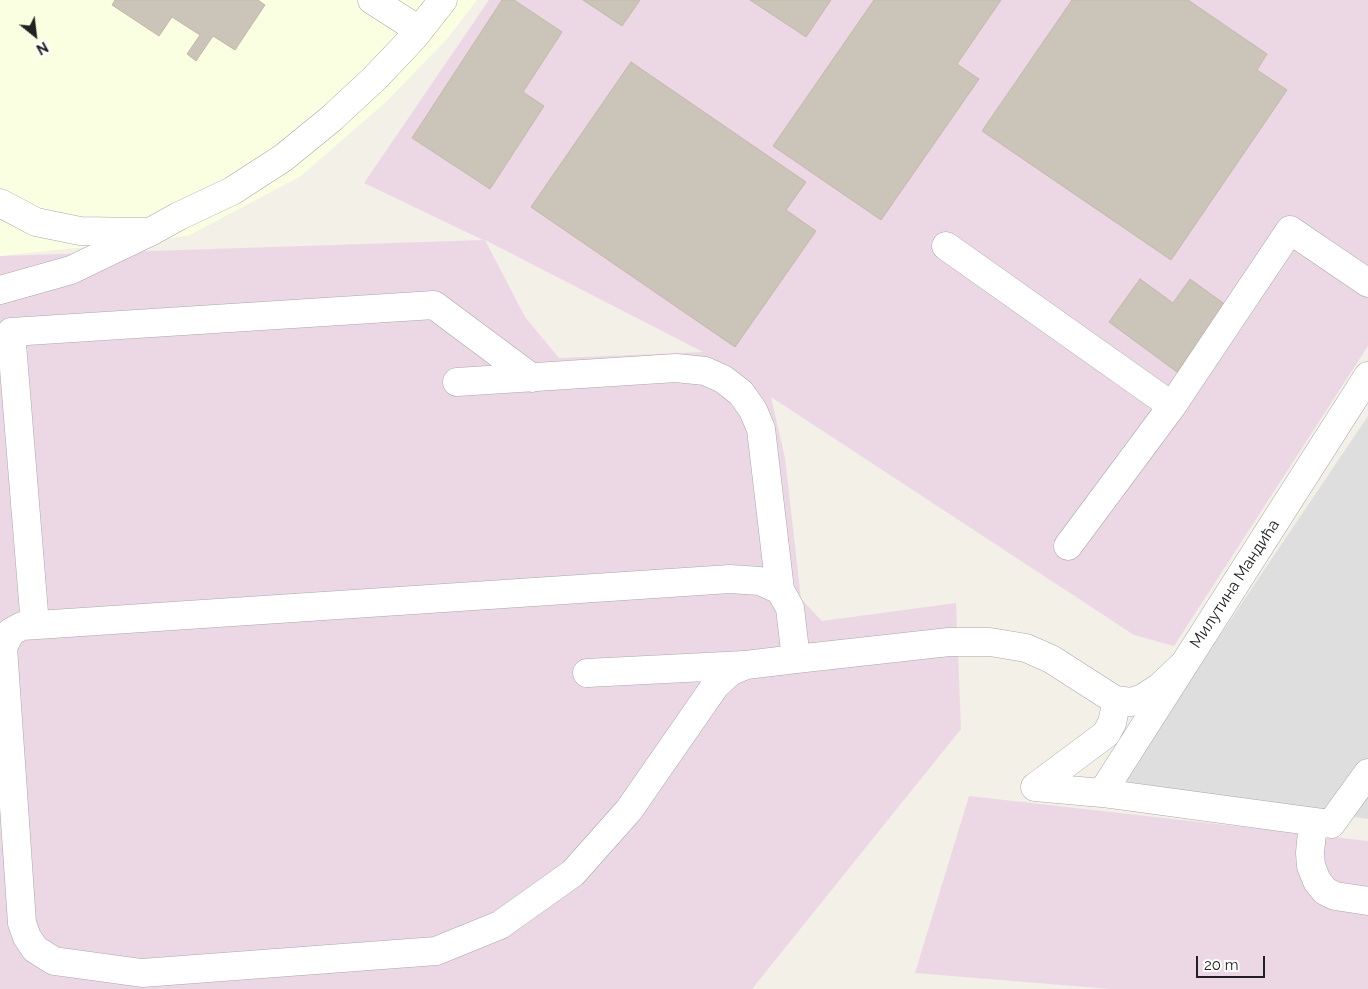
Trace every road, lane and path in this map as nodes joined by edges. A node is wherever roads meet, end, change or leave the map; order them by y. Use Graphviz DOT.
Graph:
graph roads {
  1 [pos="372,0"];
  2 [pos="443,0"];
  3 [pos="419,30"];
  4 [pos="0,203"];
  5 [pos="150,232"];
  6 [pos="946,246"];
  7 [pos="1368,283"];
  8 [pos="0,290"];
  9 [pos="1368,376"];
  10 [pos="532,378"];
  11 [pos="457,382"];
  12 [pos="1172,406"];
  13 [pos="1068,546"];
  14 [pos="780,590"];
  15 [pos="34,625"];
  16 [pos="796,659"];
  17 [pos="746,665"];
  18 [pos="1182,666"];
  19 [pos="587,673"];
  20 [pos="1115,700"];
  21 [pos="1368,773"];
  22 [pos="1102,793"];
  23 [pos="1322,823"];
  24 [pos="1368,901"];
  1 -- 3 [label="street"];
  2 -- 3 [label="street"];
  3 -- 5 [label="street"];
  4 -- 5 [label="street"];
  5 -- 8 [label="street"];
  6 -- 12 [label="street"];
  7 -- 12 [label="street"];
  9 -- 18 [label="street, Милутина Мандића"];
  10 -- 11 [label="street"];
  10 -- 14 [label="street"];
  10 -- 15 [label="street"];
  12 -- 13 [label="street"];
  14 -- 15 [label="street"];
  14 -- 16 [label="street"];
  15 -- 17 [label="street"];
  16 -- 17 [label="street"];
  16 -- 20 [label="street"];
  17 -- 19 [label="street"];
  18 -- 20 [label="street"];
  18 -- 22 [label="street, Милутина Мандића"];
  20 -- 22 [label="street"];
  21 -- 23 [label="street"];
  22 -- 23 [label="street"];
  23 -- 24 [label="street"];
}
